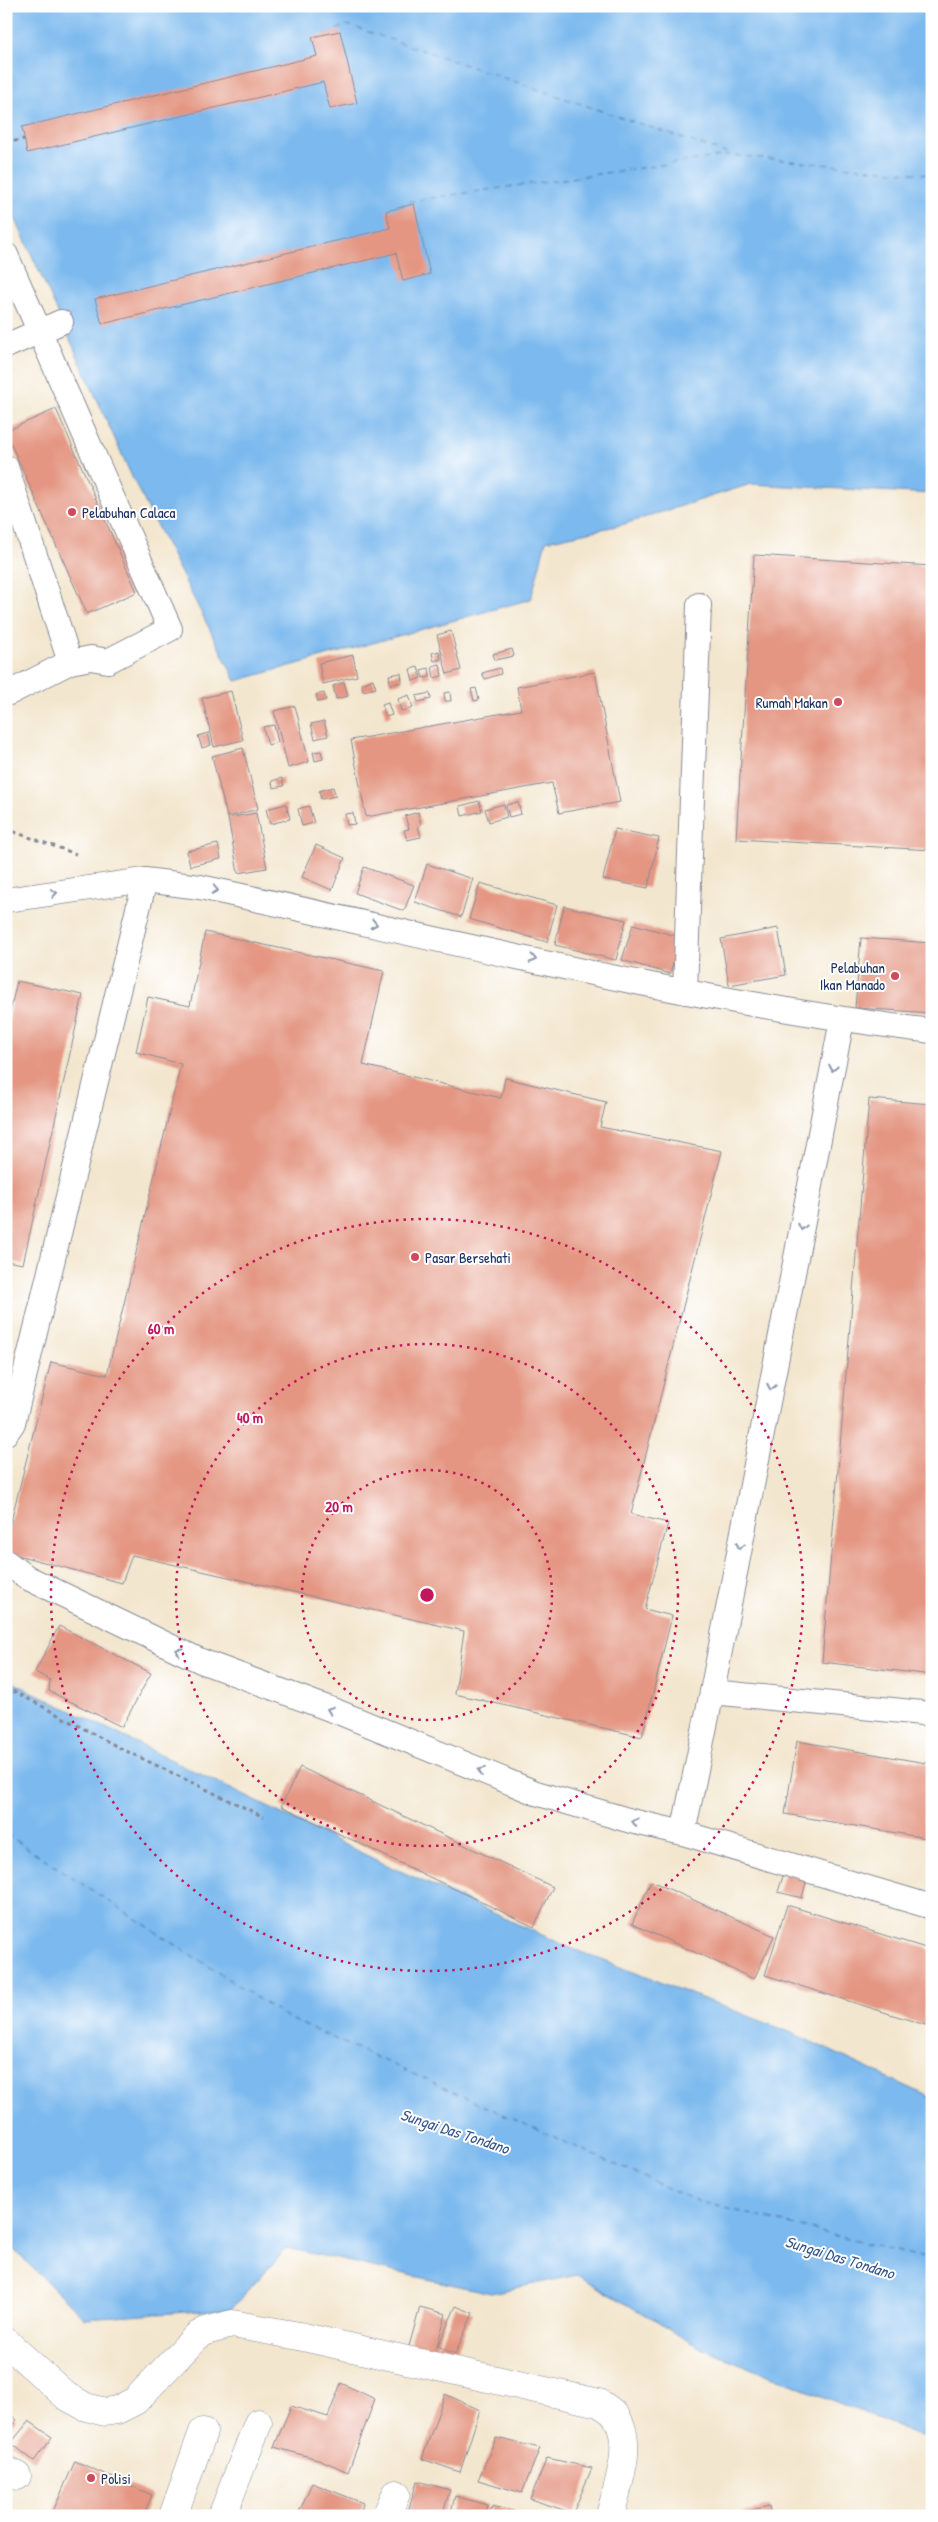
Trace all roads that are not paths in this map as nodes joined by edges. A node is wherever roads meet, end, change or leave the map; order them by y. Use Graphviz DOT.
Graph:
graph roads {
  1 [pos="6,255"];
  2 [pos="61,322"];
  3 [pos="39,332"];
  4 [pos="6,346"];
  5 [pos="6,467"];
  6 [pos="699,605"];
  7 [pos="70,662"];
  8 [pos="6,686"];
  9 [pos="146,880"];
  10 [pos="6,900"];
  11 [pos="685,992"];
  12 [pos="842,1020"];
  13 [pos="932,1031"];
  14 [pos="6,1433"];
  15 [pos="6,1562"];
  16 [pos="712,1692"];
  17 [pos="932,1714"];
  18 [pos="682,1833"];
  19 [pos="932,1907"];
  20 [pos="6,2342"];
  21 [pos="258,2423"];
  22 [pos="203,2432"];
  23 [pos="173,2516"];
  24 [pos="222,2516"];
  25 [pos="610,2516"];
  1 -- 3 [label="lane"];
  2 -- 3 [label="lane"];
  3 -- 4 [label="lane"];
  3 -- 7 [label="lane"];
  5 -- 7 [label="lane"];
  6 -- 11 [label="lane"];
  7 -- 8 [label="lane"];
  10 -- 9 [label="lane, one-way"];
  9 -- 11 [label="lane, one-way"];
  9 -- 14 [label="lane"];
  11 -- 12 [label="lane"];
  12 -- 13 [label="lane"];
  12 -- 16 [label="lane, one-way"];
  18 -- 15 [label="lane, one-way"];
  16 -- 17 [label="lane"];
  16 -- 18 [label="lane"];
  18 -- 19 [label="lane"];
  20 -- 25 [label="street"];
  21 -- 24 [label="street"];
  22 -- 23 [label="street"];
}
